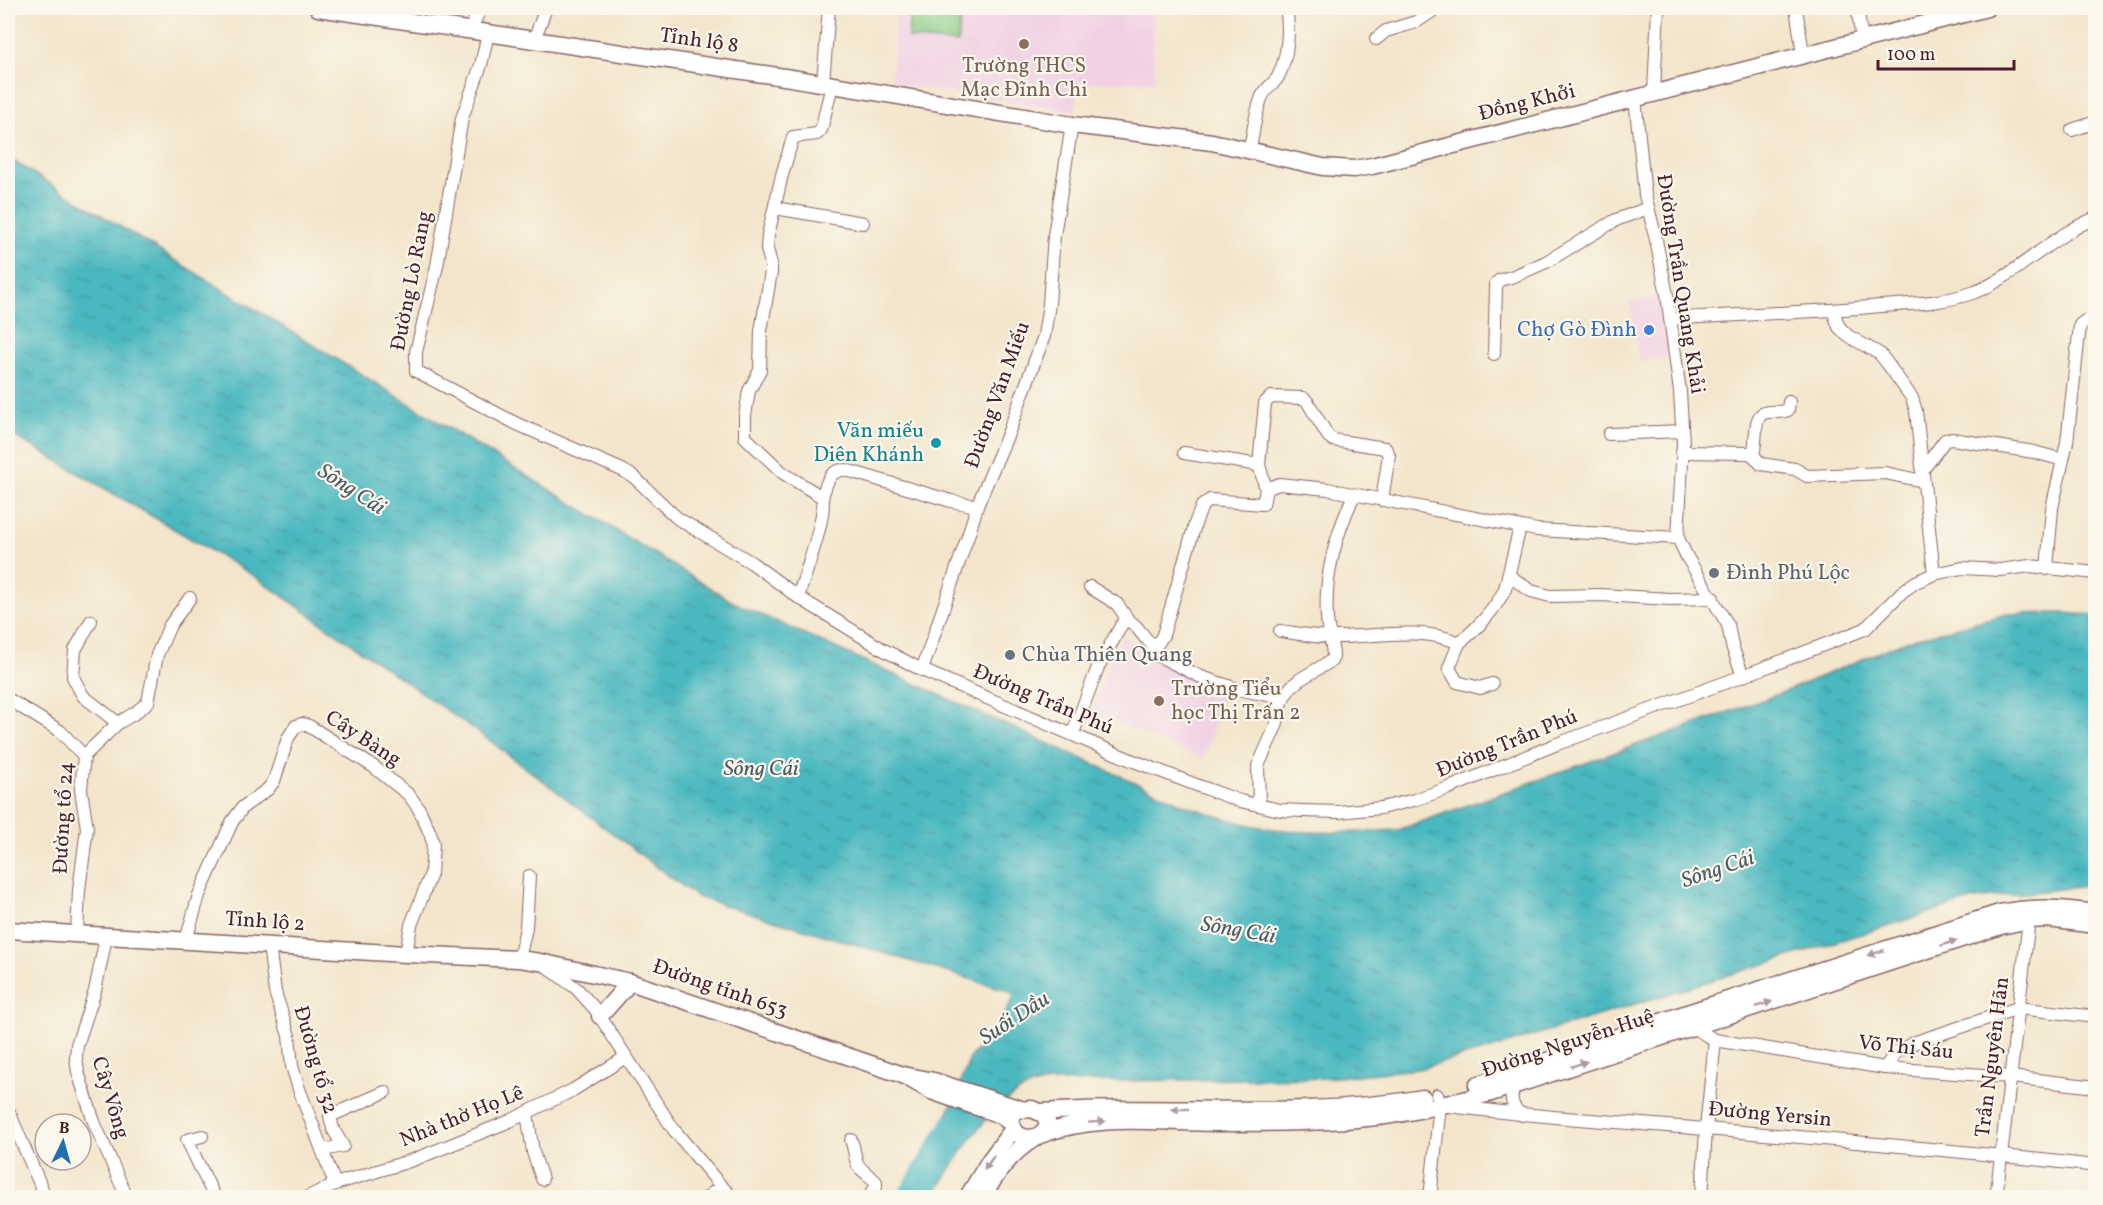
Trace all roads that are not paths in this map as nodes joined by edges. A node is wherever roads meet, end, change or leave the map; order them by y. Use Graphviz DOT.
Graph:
graph roads {
  1 [pos="318,8"];
  2 [pos="480,8"];
  3 [pos="546,8"];
  4 [pos="829,8"];
  5 [pos="1286,8"];
  6 [pos="1437,8"];
  7 [pos="1658,8"];
  8 [pos="1796,8"];
  9 [pos="1857,8"];
  10 [pos="1987,8"];
  11 [pos="1950,12"];
  12 [pos="397,14"];
  13 [pos="470,30"];
  14 [pos="488,33"];
  15 [pos="1376,39"];
  16 [pos="1863,39"];
  17 [pos="534,40"];
  18 [pos="1803,54"];
  19 [pos="827,84"];
  20 [pos="1654,92"];
  21 [pos="1635,98"];
  22 [pos="2096,122"];
  23 [pos="1072,125"];
  24 [pos="2072,130"];
  25 [pos="1250,150"];
  26 [pos="775,208"];
  27 [pos="1648,208"];
  28 [pos="2096,218"];
  29 [pos="863,223"];
  30 [pos="1833,311"];
  31 [pos="1670,319"];
  32 [pos="2096,320"];
  33 [pos="1494,354"];
  34 [pos="1789,402"];
  35 [pos="1682,431"];
  36 [pos="1609,434"];
  37 [pos="1682,452"];
  38 [pos="1184,453"];
  39 [pos="1753,455"];
  40 [pos="2063,459"];
  41 [pos="1258,465"];
  42 [pos="1923,476"];
  43 [pos="634,477"];
  44 [pos="1266,489"];
  45 [pos="1354,495"];
  46 [pos="822,497"];
  47 [pos="1382,500"];
  48 [pos="977,506"];
  49 [pos="1520,527"];
  50 [pos="1677,538"];
  51 [pos="2047,569"];
  52 [pos="2096,573"];
  53 [pos="1934,574"];
  54 [pos="1508,575"];
  55 [pos="1090,587"];
  56 [pos="798,597"];
  57 [pos="189,598"];
  58 [pos="1713,598"];
  59 [pos="1128,620"];
  60 [pos="91,621"];
  61 [pos="1280,631"];
  62 [pos="1330,637"];
  63 [pos="1459,643"];
  64 [pos="1152,644"];
  65 [pos="922,670"];
  66 [pos="1743,676"];
  67 [pos="1491,684"];
  68 [pos="1283,698"];
  69 [pos="8,699"];
  70 [pos="118,723"];
  71 [pos="1073,734"];
  72 [pos="84,756"];
  73 [pos="1259,804"];
  74 [pos="529,876"];
  75 [pos="2096,913"];
  76 [pos="2029,920"];
  77 [pos="2096,925"];
  78 [pos="8,930"];
  79 [pos="77,934"];
  80 [pos="106,937"];
  81 [pos="186,940"];
  82 [pos="269,945"];
  83 [pos="406,954"];
  84 [pos="519,959"];
  85 [pos="540,962"];
  86 [pos="630,982"];
  87 [pos="2018,1008"];
  88 [pos="600,1016"];
  89 [pos="2096,1017"];
  90 [pos="1688,1021"];
  91 [pos="1714,1040"];
  92 [pos="626,1057"];
  93 [pos="1885,1068"];
  94 [pos="2011,1077"];
  95 [pos="1517,1084"];
  96 [pos="2096,1088"];
  97 [pos="385,1092"];
  98 [pos="1439,1100"];
  99 [pos="997,1107"];
  100 [pos="1021,1109"];
  101 [pos="8,1110"];
  102 [pos="1041,1112"];
  103 [pos="527,1113"];
  104 [pos="1521,1115"];
  105 [pos="1216,1116"];
  106 [pos="1012,1126"];
  107 [pos="1706,1129"];
  108 [pos="202,1136"];
  109 [pos="1038,1136"];
  110 [pos="851,1140"];
  111 [pos="323,1150"];
  112 [pos="2001,1155"];
  113 [pos="2096,1166"];
  114 [pos="542,1179"];
  115 [pos="335,1184"];
  116 [pos="721,1186"];
  117 [pos="315,1196"];
  118 [pos="46,1197"];
  119 [pos="127,1197"];
  120 [pos="215,1197"];
  121 [pos="707,1197"];
  122 [pos="733,1197"];
  123 [pos="868,1197"];
  124 [pos="967,1197"];
  125 [pos="982,1197"];
  126 [pos="1402,1197"];
  127 [pos="1430,1197"];
  128 [pos="1437,1197"];
  129 [pos="1702,1197"];
  130 [pos="1996,1197"];
  1 -- 12 [label="main road, Tỉnh lộ 8"];
  2 -- 13 [label="street"];
  3 -- 17 [label="street"];
  4 -- 19 [label="street"];
  5 -- 25 [label="street"];
  6 -- 15 [label="street"];
  7 -- 20 [label="street"];
  8 -- 18 [label="street"];
  9 -- 16 [label="street"];
  10 -- 11 [label="main road, Đồng Khởi"];
  11 -- 16 [label="main road, Đồng Khởi"];
  12 -- 13 [label="main road, Tỉnh lộ 8"];
  13 -- 14 [label="main road, Tỉnh lộ 8"];
  14 -- 17 [label="main road, Tỉnh lộ 8"];
  14 -- 43 [label="street, Đường Lò Rang"];
  16 -- 18 [label="main road, Đồng Khởi"];
  17 -- 19 [label="main road, Tỉnh lộ 8"];
  18 -- 20 [label="main road, Đồng Khởi"];
  19 -- 23 [label="main road, Tỉnh lộ 8"];
  19 -- 26 [label="street"];
  20 -- 21 [label="main road, Đồng Khởi"];
  21 -- 25 [label="main road, Đồng Khởi"];
  21 -- 27 [label="street, Đường Trần Quang Khải"];
  22 -- 24 [label="street"];
  23 -- 25 [label="main road, Đồng Khởi"];
  23 -- 48 [label="street, Đường Văn Miếu"];
  26 -- 29 [label="street"];
  26 -- 46 [label="street"];
  27 -- 31 [label="street, Đường Trần Quang Khải"];
  27 -- 33 [label="street"];
  28 -- 30 [label="street"];
  30 -- 31 [label="street"];
  30 -- 42 [label="street"];
  31 -- 35 [label="street, Đường Trần Quang Khải"];
  32 -- 40 [label="street"];
  34 -- 39 [label="street"];
  35 -- 36 [label="street"];
  35 -- 37 [label="street, Đường Trần Quang Khải"];
  37 -- 39 [label="street"];
  37 -- 50 [label="street, Đường Trần Quang Khải"];
  38 -- 41 [label="street"];
  39 -- 42 [label="street"];
  40 -- 42 [label="street"];
  40 -- 51 [label="street"];
  41 -- 44 [label="street"];
  41 -- 47 [label="street"];
  42 -- 53 [label="street"];
  43 -- 56 [label="street, Đường Trần Phú"];
  44 -- 45 [label="street"];
  44 -- 64 [label="street"];
  45 -- 47 [label="street"];
  45 -- 62 [label="street"];
  46 -- 48 [label="street"];
  46 -- 56 [label="street"];
  47 -- 49 [label="street"];
  48 -- 65 [label="street, Đường Văn Miếu"];
  49 -- 50 [label="street"];
  49 -- 54 [label="street"];
  50 -- 58 [label="street"];
  51 -- 52 [label="street, Đường Trần Phú"];
  51 -- 53 [label="street, Đường Trần Phú"];
  53 -- 66 [label="street, Đường Trần Phú"];
  54 -- 58 [label="street"];
  54 -- 63 [label="street"];
  55 -- 59 [label="street"];
  56 -- 65 [label="street, Đường Trần Phú"];
  57 -- 70 [label="street, Đường tổ 24"];
  58 -- 66 [label="street"];
  59 -- 64 [label="street"];
  59 -- 71 [label="street"];
  60 -- 70 [label="street"];
  61 -- 62 [label="street"];
  62 -- 63 [label="street"];
  62 -- 68 [label="street"];
  63 -- 67 [label="street"];
  64 -- 68 [label="street"];
  65 -- 71 [label="street, Đường Trần Phú"];
  66 -- 73 [label="street, Đường Trần Phú"];
  68 -- 73 [label="street"];
  69 -- 72 [label="street"];
  70 -- 72 [label="street, Đường tổ 24"];
  71 -- 73 [label="street, Đường Trần Phú"];
  72 -- 79 [label="street, Đường tổ 24"];
  74 -- 84 [label="street"];
  75 -- 90 [label="main road, Đường Nguyễn Huệ, one-way"];
  76 -- 77 [label="main road, Đường Nguyễn Huệ"];
  76 -- 87 [label="street, Trần Nguyên Hãn"];
  90 -- 76 [label="main road, Đường Nguyễn Huệ, one-way"];
  78 -- 79 [label="main road, Tỉnh lộ 2"];
  79 -- 80 [label="main road, Tỉnh lộ 2"];
  80 -- 81 [label="main road, Tỉnh lộ 2"];
  80 -- 119 [label="street, Cây Vông"];
  81 -- 82 [label="main road, Tỉnh lộ 2"];
  81 -- 83 [label="street, Cây Bàng"];
  82 -- 83 [label="main road, Tỉnh lộ 2"];
  82 -- 111 [label="street, Đường tổ 32"];
  83 -- 84 [label="main road, Tỉnh lộ 2"];
  84 -- 85 [label="main road, Đường tỉnh 653"];
  85 -- 86 [label="main road, Đường tỉnh 653"];
  85 -- 88 [label="street"];
  86 -- 88 [label="main road"];
  86 -- 99 [label="main road, Đường tỉnh 653"];
  87 -- 89 [label="street"];
  87 -- 93 [label="street"];
  87 -- 94 [label="street, Trần Nguyên Hãn"];
  88 -- 92 [label="street"];
  90 -- 91 [label="street, Võ Thị Sáu"];
  95 -- 90 [label="main road, Đường Nguyễn Huệ, one-way"];
  90 -- 98 [label="main road, Đường Nguyễn Huệ"];
  91 -- 93 [label="street, Võ Thị Sáu"];
  91 -- 107 [label="street"];
  92 -- 103 [label="street, Nhà thờ Họ Lê"];
  92 -- 116 [label="street"];
  93 -- 94 [label="street, Võ Thị Sáu"];
  94 -- 96 [label="street, Võ Thị Sáu"];
  94 -- 112 [label="street, Trần Nguyên Hãn"];
  95 -- 98 [label="main road, Đường Nguyễn Huệ"];
  95 -- 104 [label="street"];
  97 -- 111 [label="street"];
  98 -- 104 [label="street, Đường Yersin"];
  98 -- 105 [label="main road, Đường Nguyễn Huệ"];
  98 -- 127 [label="street"];
  99 -- 100 [label="main road, Đường tỉnh 653"];
  99 -- 106 [label="main road, Đường tỉnh 653"];
  100 -- 102 [label="main road"];
  100 -- 106 [label="main road"];
  101 -- 118 [label="street"];
  105 -- 102 [label="main road, Đường Nguyễn Huệ, one-way"];
  102 -- 109 [label="main road"];
  103 -- 114 [label="street"];
  103 -- 115 [label="street, Nhà thờ Họ Lê"];
  104 -- 107 [label="street, Đường Yersin"];
  109 -- 105 [label="main road, Đường Nguyễn Huệ, one-way"];
  106 -- 109 [label="main road"];
  106 -- 124 [label="main road, one-way"];
  107 -- 112 [label="street, Đường Yersin"];
  107 -- 129 [label="street"];
  108 -- 120 [label="street"];
  109 -- 125 [label="main road, Đường Nguyễn Huệ"];
  110 -- 123 [label="street"];
  111 -- 115 [label="street, Đường tổ 32"];
  112 -- 113 [label="street, Đường Yersin"];
  112 -- 130 [label="street, Trần Nguyên Hãn"];
  115 -- 117 [label="street, Nhà thờ Họ Lê"];
  116 -- 121 [label="street"];
  116 -- 122 [label="street"];
  126 -- 127 [label="street"];
  127 -- 128 [label="street"];
}
